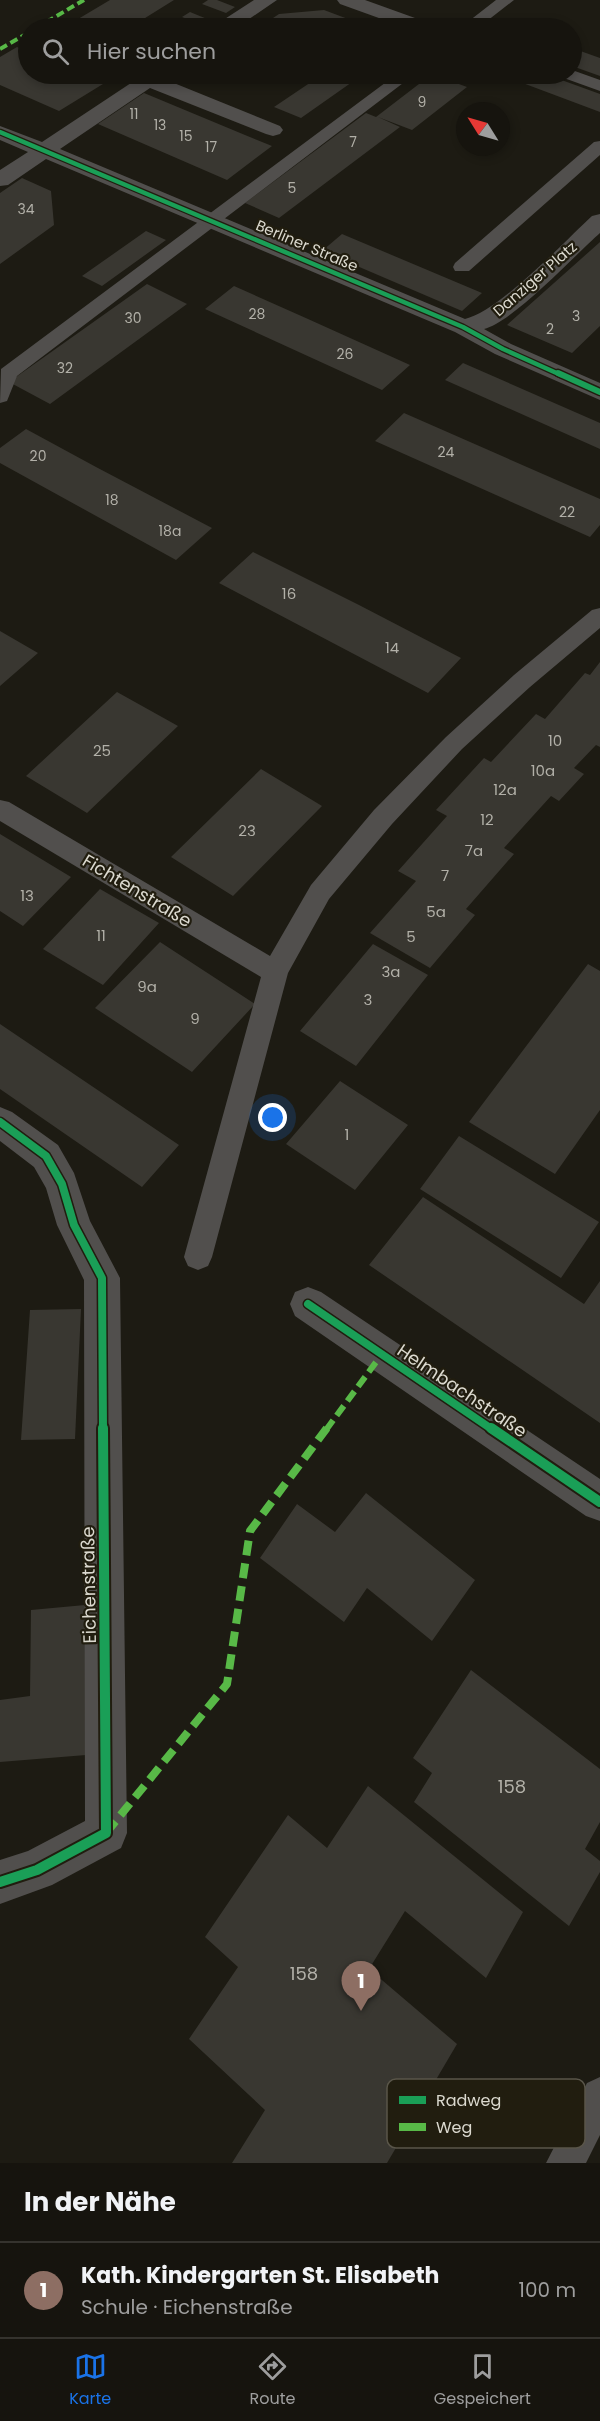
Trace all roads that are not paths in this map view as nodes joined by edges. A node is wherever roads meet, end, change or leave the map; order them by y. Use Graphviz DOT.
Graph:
graph roads {
  1 [pos="267,0"];
  2 [pos="347,0"];
  3 [pos="506,0"];
  4 [pos="240,18"];
  5 [pos="397,18"];
  6 [pos="482,18"];
  7 [pos="582,79"];
  8 [pos="136,84"];
  9 [pos="166,84"];
  10 [pos="393,84"];
  11 [pos="600,86"];
  12 [pos="273,130"];
  13 [pos="0,132"];
  14 [pos="600,146"];
  15 [pos="44,150"];
  16 [pos="0,180"];
  17 [pos="209,220"];
  18 [pos="600,221"];
  19 [pos="462,267"];
  20 [pos="463,327"];
  21 [pos="600,392"];
  22 [pos="0,397"];
  23 [pos="600,615"];
  24 [pos="0,809"];
  25 [pos="275,972"];
  26 [pos="0,1122"];
  27 [pos="198,1257"];
  28 [pos="308,1304"];
  29 [pos="600,1502"];
  30 [pos="0,1882"];
  31 [pos="600,2096"];
  32 [pos="585,2125"];
  33 [pos="573,2148"];
  34 [pos="565,2163"];
  1 -- 4 [label="street"];
  2 -- 5 [label="street"];
  3 -- 6 [label="lane"];
  7 -- 11 [label="lane"];
  8 -- 15 [label="street"];
  9 -- 12 [label="street"];
  10 -- 17 [label="lane"];
  13 -- 15 [label="street, Berliner Straße"];
  14 -- 19 [label="lane"];
  15 -- 16 [label="street"];
  15 -- 17 [label="street, Berliner Straße"];
  17 -- 20 [label="street, Berliner Straße"];
  17 -- 22 [label="lane"];
  18 -- 20 [label="street, Danziger Platz"];
  20 -- 21 [label="street, Berliner Straße"];
  23 -- 25 [label="lane"];
  24 -- 25 [label="lane, Fichtenstraße"];
  25 -- 27 [label="lane"];
  26 -- 30 [label="street, Eichenstraße"];
  28 -- 29 [label="street, Helmbachstraße"];
  31 -- 32 [label="lane"];
  33 -- 34 [label="lane"];
}
